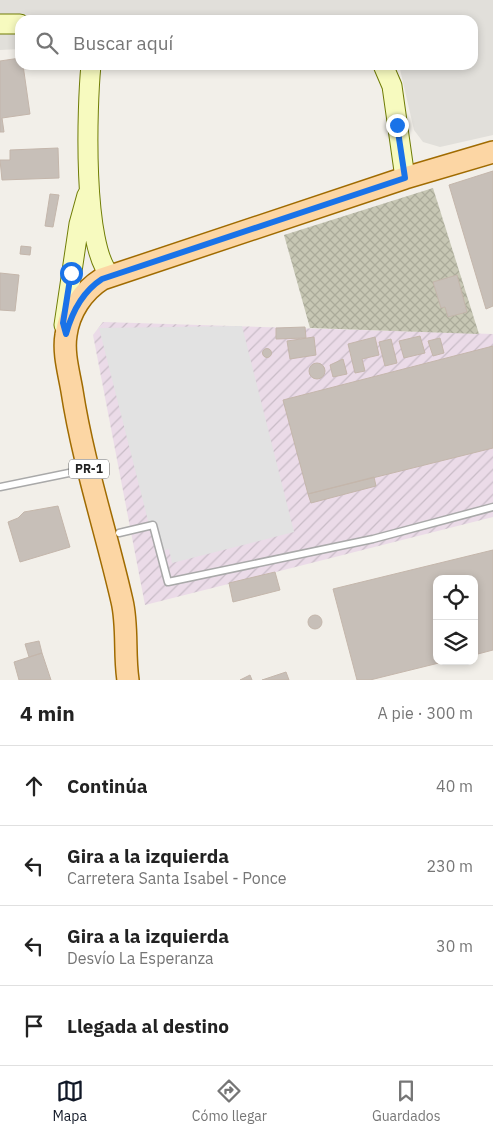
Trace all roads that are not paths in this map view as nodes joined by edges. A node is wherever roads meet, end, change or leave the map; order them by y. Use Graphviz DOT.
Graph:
graph roads {
  1 [pos="0,24"];
  2 [pos="15,24"];
  3 [pos="85,70"];
  4 [pos="90,70"];
  5 [pos="385,70"];
  6 [pos="88,94"];
  7 [pos="493,152"];
  8 [pos="405,178"];
  9 [pos="89,186"];
  10 [pos="111,276"];
  11 [pos="66,334"];
  12 [pos="96,467"];
  13 [pos="0,487"];
  14 [pos="493,507"];
  15 [pos="119,533"];
  16 [pos="130,677"];
  1 -- 2 [label="main road"];
  3 -- 6 [label="main road"];
  4 -- 6 [label="main road"];
  5 -- 8 [label="main road"];
  6 -- 9 [label="main road"];
  7 -- 8 [label="main road, PR-1"];
  8 -- 10 [label="main road, PR-1"];
  9 -- 10 [label="main road"];
  9 -- 11 [label="main road"];
  10 -- 11 [label="main road, PR-1"];
  10 -- 12 [label="main road, PR-1"];
  11 -- 12 [label="main road, PR-1"];
  12 -- 13 [label="lane"];
  12 -- 15 [label="main road, PR-1"];
  12 -- 16 [label="main road, PR-1"];
  14 -- 15 [label="lane"];
  15 -- 16 [label="main road, PR-1"];
}
